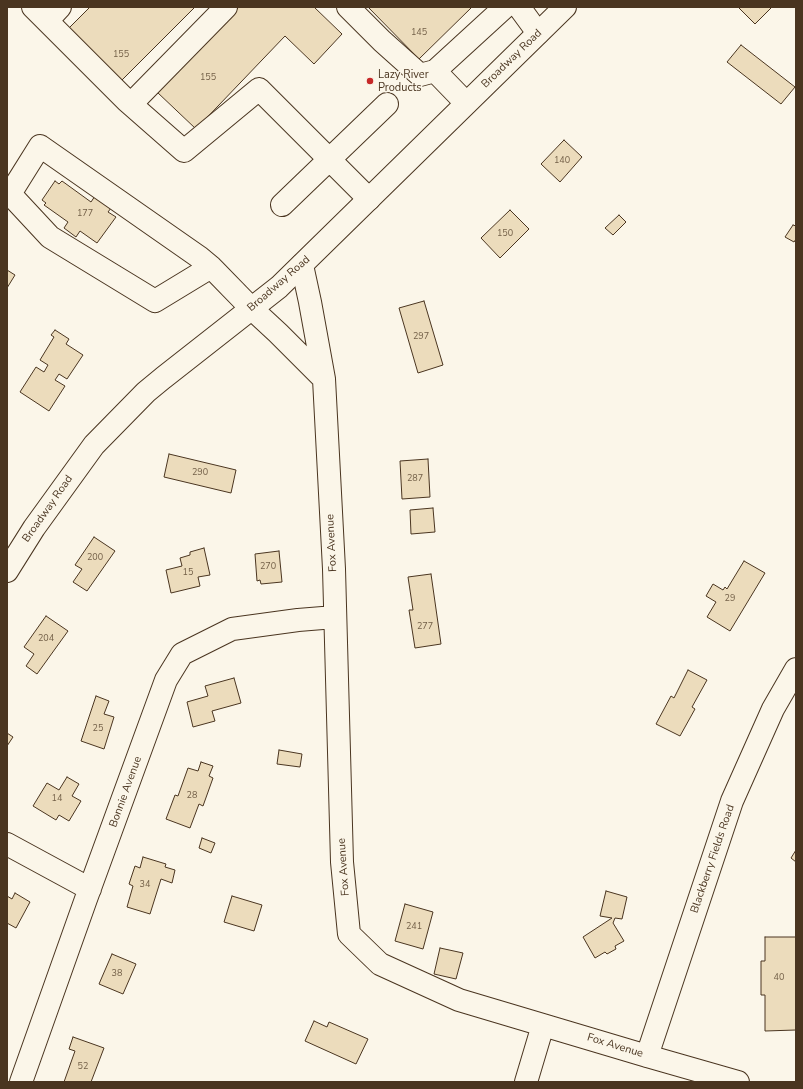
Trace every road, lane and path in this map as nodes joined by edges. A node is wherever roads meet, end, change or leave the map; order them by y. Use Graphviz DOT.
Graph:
graph roads {
  1 [pos="226,7"];
  2 [pos="348,7"];
  3 [pos="505,7"];
  4 [pos="519,7"];
  5 [pos="565,7"];
  6 [pos="47,12"];
  7 [pos="538,33"];
  8 [pos="435,71"];
  9 [pos="466,103"];
  10 [pos="131,104"];
  11 [pos="387,104"];
  12 [pos="329,160"];
  13 [pos="369,199"];
  14 [pos="282,205"];
  15 [pos="205,262"];
  16 [pos="302,265"];
  17 [pos="251,308"];
  18 [pos="324,379"];
  19 [pos="7,571"];
  20 [pos="335,617"];
  21 [pos="796,669"];
  22 [pos="7,844"];
  23 [pos="90,889"];
  24 [pos="543,1025"];
  25 [pos="647,1056"];
  26 [pos="21,1082"];
  27 [pos="526,1082"];
  28 [pos="738,1082"];
  1 -- 10 [label="street"];
  2 -- 8 [label="street"];
  3 -- 8 [label="street"];
  4 -- 7 [label="street"];
  5 -- 7 [label="street, Broadway Road"];
  6 -- 10 [label="street"];
  7 -- 9 [label="street, Broadway Road"];
  8 -- 9 [label="street"];
  9 -- 13 [label="street, Broadway Road"];
  10 -- 12 [label="street"];
  11 -- 12 [label="street"];
  12 -- 13 [label="street"];
  12 -- 14 [label="street"];
  13 -- 16 [label="street, Broadway Road"];
  15 -- 15 [label="street"];
  15 -- 17 [label="street"];
  16 -- 17 [label="street, Broadway Road"];
  16 -- 18 [label="street, Fox Avenue"];
  17 -- 18 [label="street"];
  17 -- 19 [label="street, Broadway Road"];
  18 -- 20 [label="street, Fox Avenue"];
  20 -- 23 [label="street, Bonnie Avenue"];
  20 -- 24 [label="street, Fox Avenue"];
  21 -- 25 [label="street, Blackberry Fields Road"];
  22 -- 23 [label="street"];
  23 -- 26 [label="street, Bonnie Avenue"];
  24 -- 25 [label="street, Fox Avenue"];
  24 -- 27 [label="street"];
  25 -- 28 [label="street, Fox Avenue"];
}
